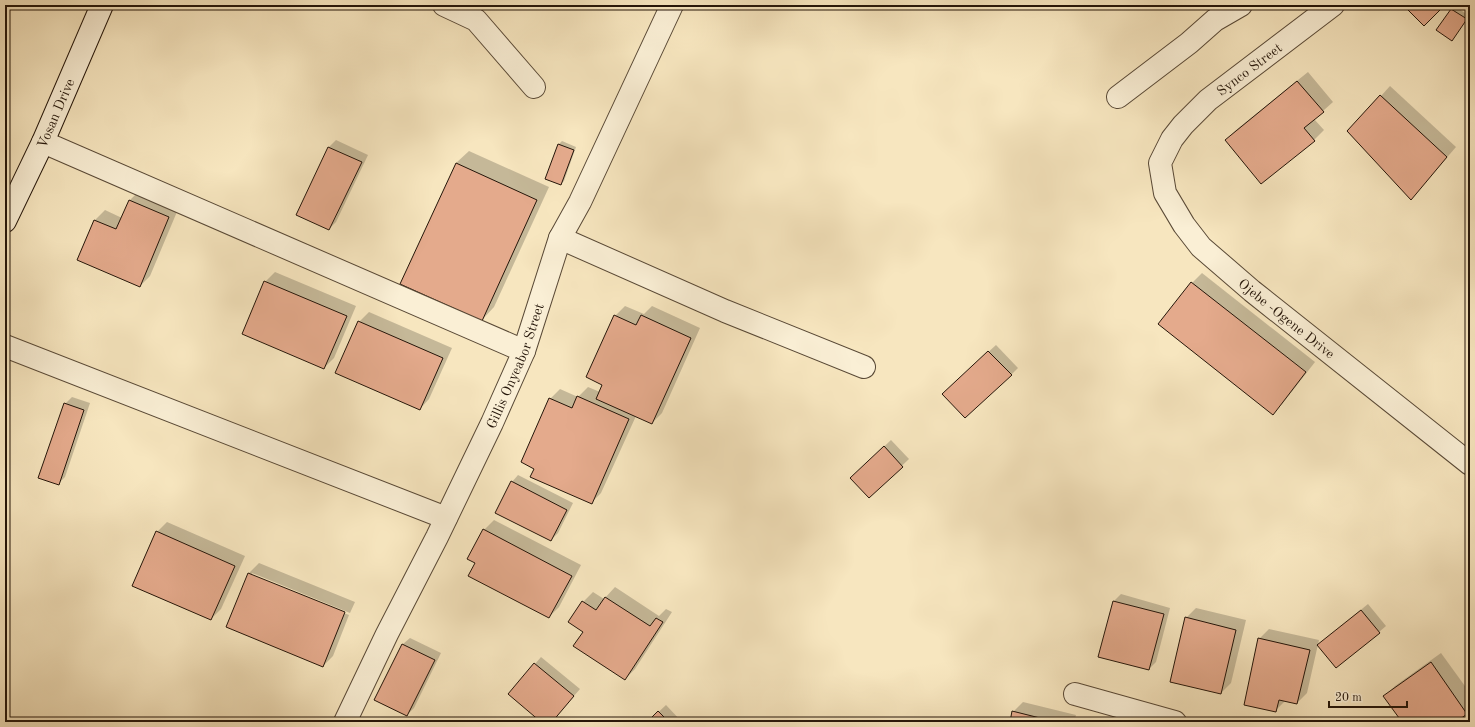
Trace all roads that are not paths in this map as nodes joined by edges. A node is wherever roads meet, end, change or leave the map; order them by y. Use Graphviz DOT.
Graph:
graph roads {
  1 [pos="102,5"];
  2 [pos="444,5"];
  3 [pos="672,5"];
  4 [pos="1241,5"];
  5 [pos="1333,5"];
  6 [pos="534,87"];
  7 [pos="1118,97"];
  8 [pos="1172,139"];
  9 [pos="43,142"];
  10 [pos="5,221"];
  11 [pos="560,238"];
  12 [pos="5,346"];
  13 [pos="524,351"];
  14 [pos="864,367"];
  15 [pos="1470,464"];
  16 [pos="446,518"];
  17 [pos="1075,694"];
  18 [pos="345,722"];
  19 [pos="1175,722"];
  1 -- 9 [label="street, Vosan Drive"];
  2 -- 6 [label="street"];
  3 -- 11 [label="street, Gillis Onyeabor Street"];
  4 -- 7 [label="street"];
  5 -- 8 [label="street, Synco Street"];
  8 -- 15 [label="street, Ojebe -Ogene Drive"];
  9 -- 10 [label="street, Vosan Drive"];
  9 -- 13 [label="street"];
  11 -- 13 [label="street, Gillis Onyeabor Street"];
  11 -- 14 [label="street"];
  12 -- 16 [label="street"];
  13 -- 16 [label="street, Gillis Onyeabor Street"];
  16 -- 18 [label="street, Gillis Onyeabor Street"];
  17 -- 19 [label="street"];
}
